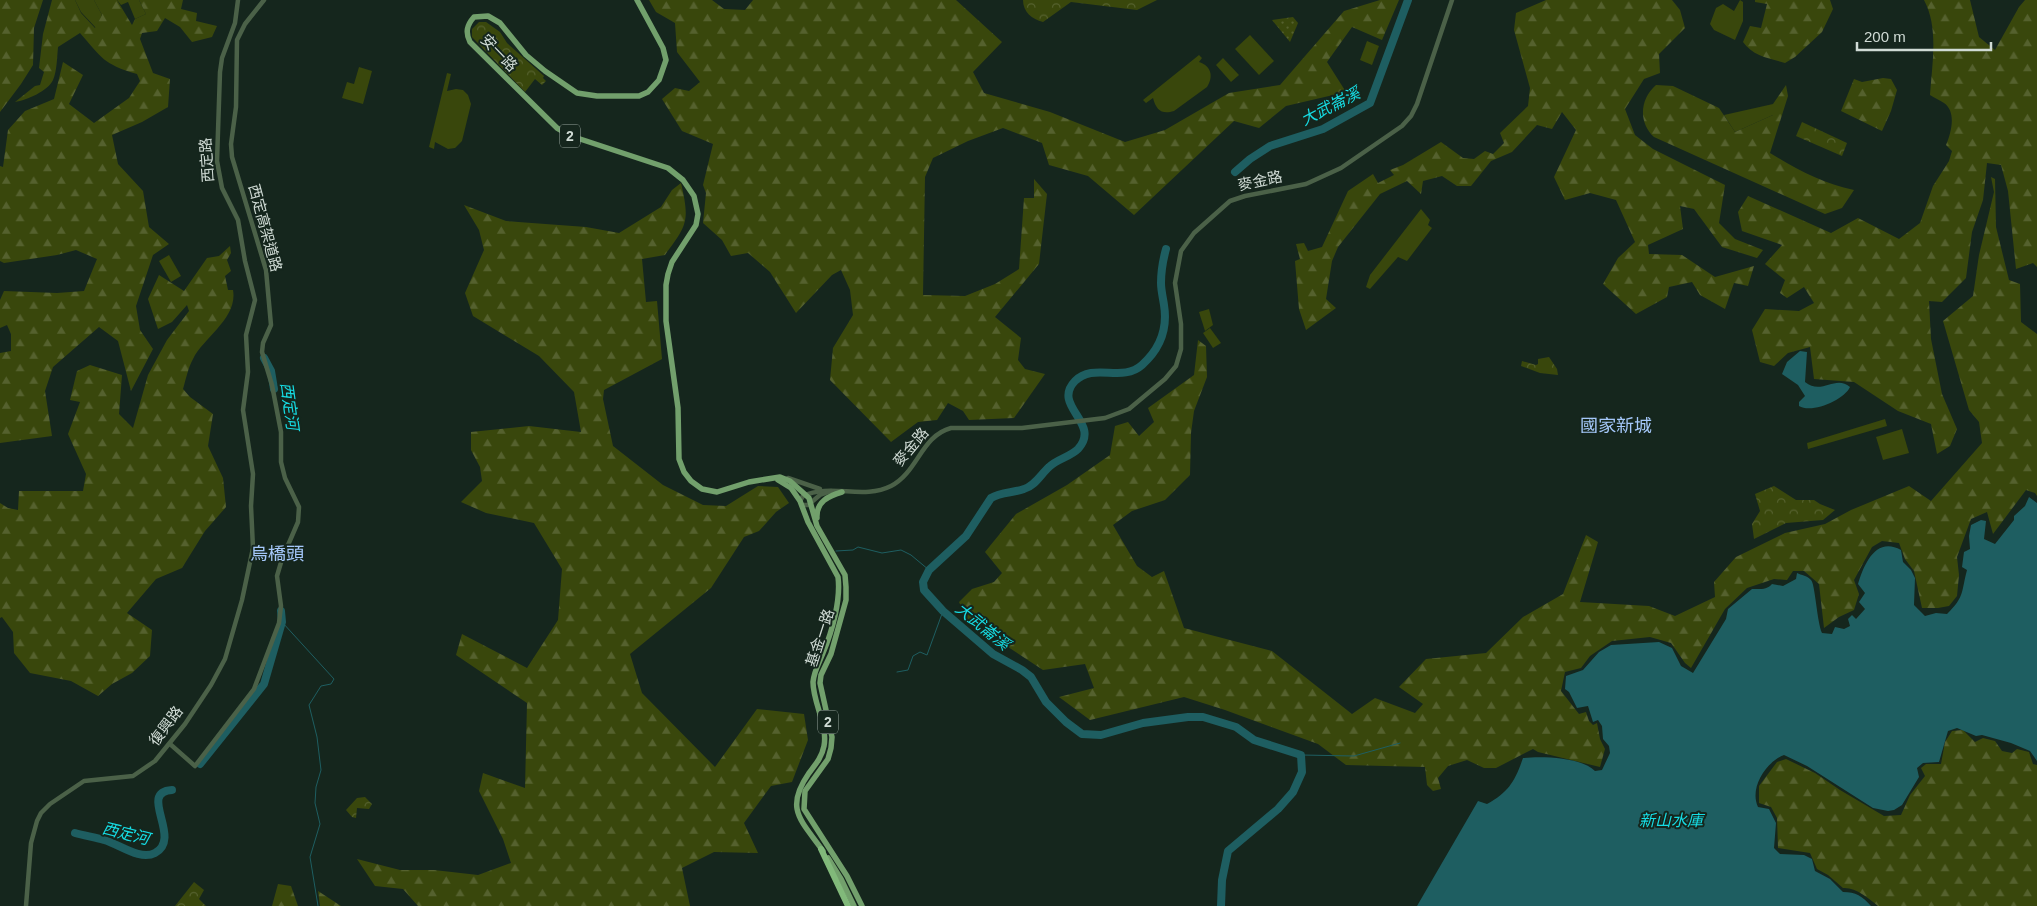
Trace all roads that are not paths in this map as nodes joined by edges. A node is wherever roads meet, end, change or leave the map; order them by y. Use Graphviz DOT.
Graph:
graph roads {
  1 [pos="238,0"];
  2 [pos="264,0"];
  3 [pos="636,0"];
  4 [pos="1452,0"];
  5 [pos="780,477"];
  6 [pos="769,479"];
  7 [pos="822,490"];
  8 [pos="832,490"];
  9 [pos="252,492"];
  10 [pos="842,492"];
  11 [pos="806,494"];
  12 [pos="812,502"];
  13 [pos="801,503"];
  14 [pos="817,526"];
  15 [pos="170,744"];
  16 [pos="824,846"];
  17 [pos="26,906"];
  18 [pos="848,906"];
  19 [pos="854,906"];
  20 [pos="862,906"];
  1 -- 9 [label="street, 西定路"];
  2 -- 15 [label="street, 西定高架道路"];
  3 -- 6 [label="main road, 安一路 / 2"];
  4 -- 10 [label="street, 麥金路"];
  5 -- 6 [label="main road, 2"];
  5 -- 7 [label="street"];
  5 -- 11 [label="main road, 基金一路 / 2"];
  6 -- 13 [label="main road, 基金一路 / 2"];
  7 -- 8 [label="street, 麥金路"];
  7 -- 11 [label="street, 麥金路"];
  8 -- 10 [label="street, 麥金路"];
  8 -- 12 [label="street"];
  9 -- 15 [label="street, 復興路"];
  10 -- 14 [label="main road"];
  11 -- 12 [label="main road, 基金一路 / 2"];
  11 -- 13 [label="street"];
  12 -- 13 [label="street"];
  12 -- 14 [label="main road, 基金一路 / 2"];
  13 -- 16 [label="main road, 基金一路 / 2"];
  14 -- 16 [label="main road, 基金一路 / 2"];
  15 -- 17 [label="street, 復興路"];
  16 -- 18 [label="highway"];
  16 -- 19 [label="main road, 基金一路 / 2"];
  16 -- 20 [label="main road, 基金一路 / 2"];
}
